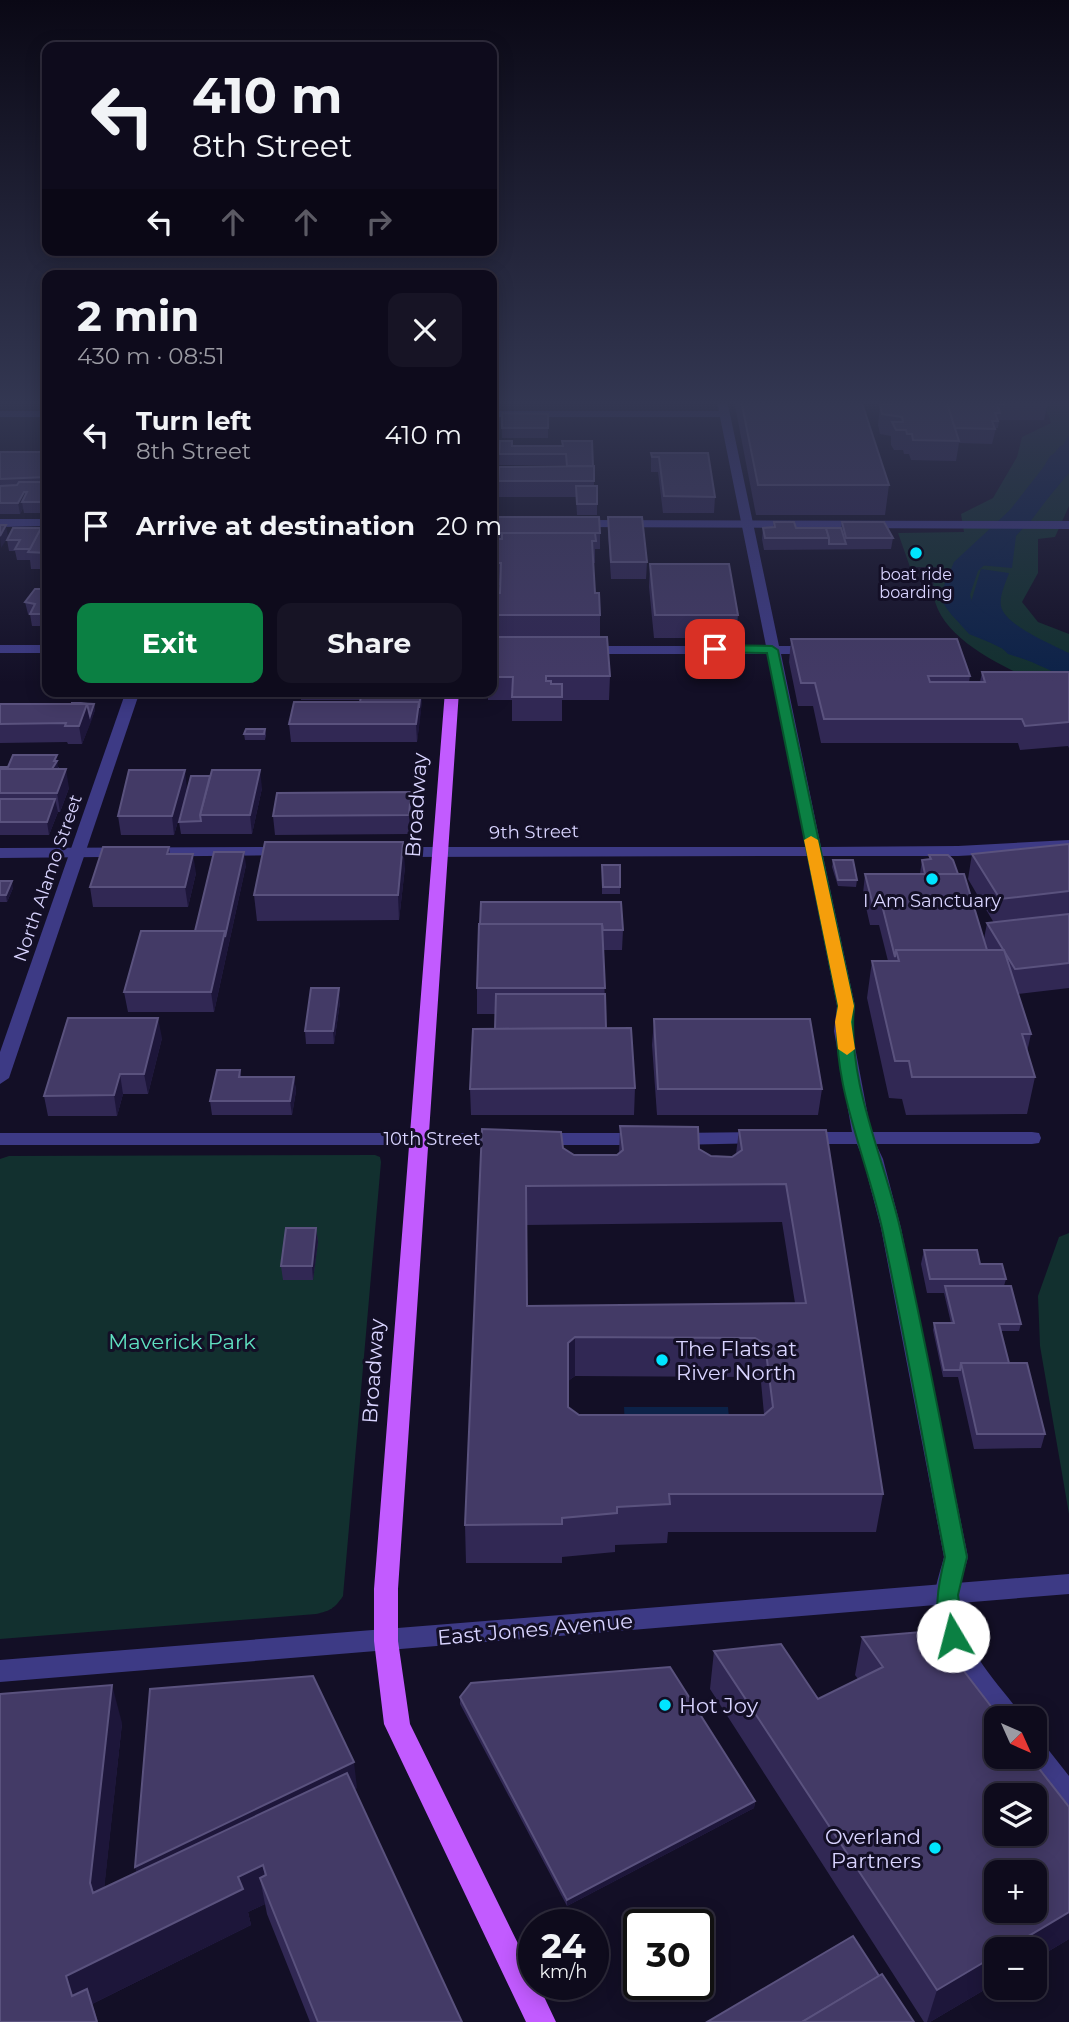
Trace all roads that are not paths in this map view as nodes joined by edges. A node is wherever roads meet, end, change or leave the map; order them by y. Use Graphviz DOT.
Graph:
graph roads {
  1 [pos="741,494"];
  2 [pos="0,523"];
  3 [pos="42,523"];
  4 [pos="565,524"];
  5 [pos="747,524"];
  6 [pos="1067,525"];
  7 [pos="0,649"];
  8 [pos="42,649"];
  9 [pos="574,650"];
  10 [pos="772,650"];
  11 [pos="834,650"];
  12 [pos="131,697"];
  13 [pos="452,697"];
  14 [pos="1069,845"];
  15 [pos="813,850"];
  16 [pos="304,852"];
  17 [pos="359,852"];
  18 [pos="440,852"];
  19 [pos="0,853"];
  20 [pos="77,853"];
  21 [pos="0,1078"];
  22 [pos="863,1138"];
  23 [pos="1032,1138"];
  24 [pos="0,1139"];
  25 [pos="417,1139"];
  26 [pos="1069,1584"];
  27 [pos="947,1595"];
  28 [pos="386,1641"];
  29 [pos="0,1671"];
  30 [pos="1000,1706"];
  31 [pos="1047,1769"];
  32 [pos="1069,1797"];
  33 [pos="541,2022"];
  1 -- 5 [label="street"];
  2 -- 3 [label="street"];
  4 -- 5 [label="street"];
  5 -- 6 [label="street"];
  5 -- 10 [label="street"];
  7 -- 8 [label="street"];
  9 -- 10 [label="street"];
  10 -- 11 [label="street"];
  10 -- 15 [label="street"];
  12 -- 20 [label="street, North Alamo Street"];
  13 -- 18 [label="main road, Broadway"];
  14 -- 15 [label="street, 9th Street"];
  15 -- 18 [label="street, 9th Street"];
  15 -- 22 [label="street"];
  16 -- 20 [label="street"];
  17 -- 18 [label="street, 9th Street"];
  18 -- 25 [label="main road, Broadway"];
  19 -- 20 [label="street"];
  20 -- 21 [label="street, North Alamo Street"];
  22 -- 23 [label="street, 10th Street"];
  22 -- 25 [label="street, 10th Street"];
  22 -- 27 [label="street"];
  24 -- 25 [label="street, 10th Street"];
  25 -- 28 [label="main road, Broadway"];
  26 -- 27 [label="street, East Jones Avenue"];
  27 -- 28 [label="street, East Jones Avenue"];
  27 -- 30 [label="street"];
  28 -- 29 [label="street, East Jones Avenue"];
  28 -- 33 [label="main road, Broadway"];
  31 -- 32 [label="street"];
}
